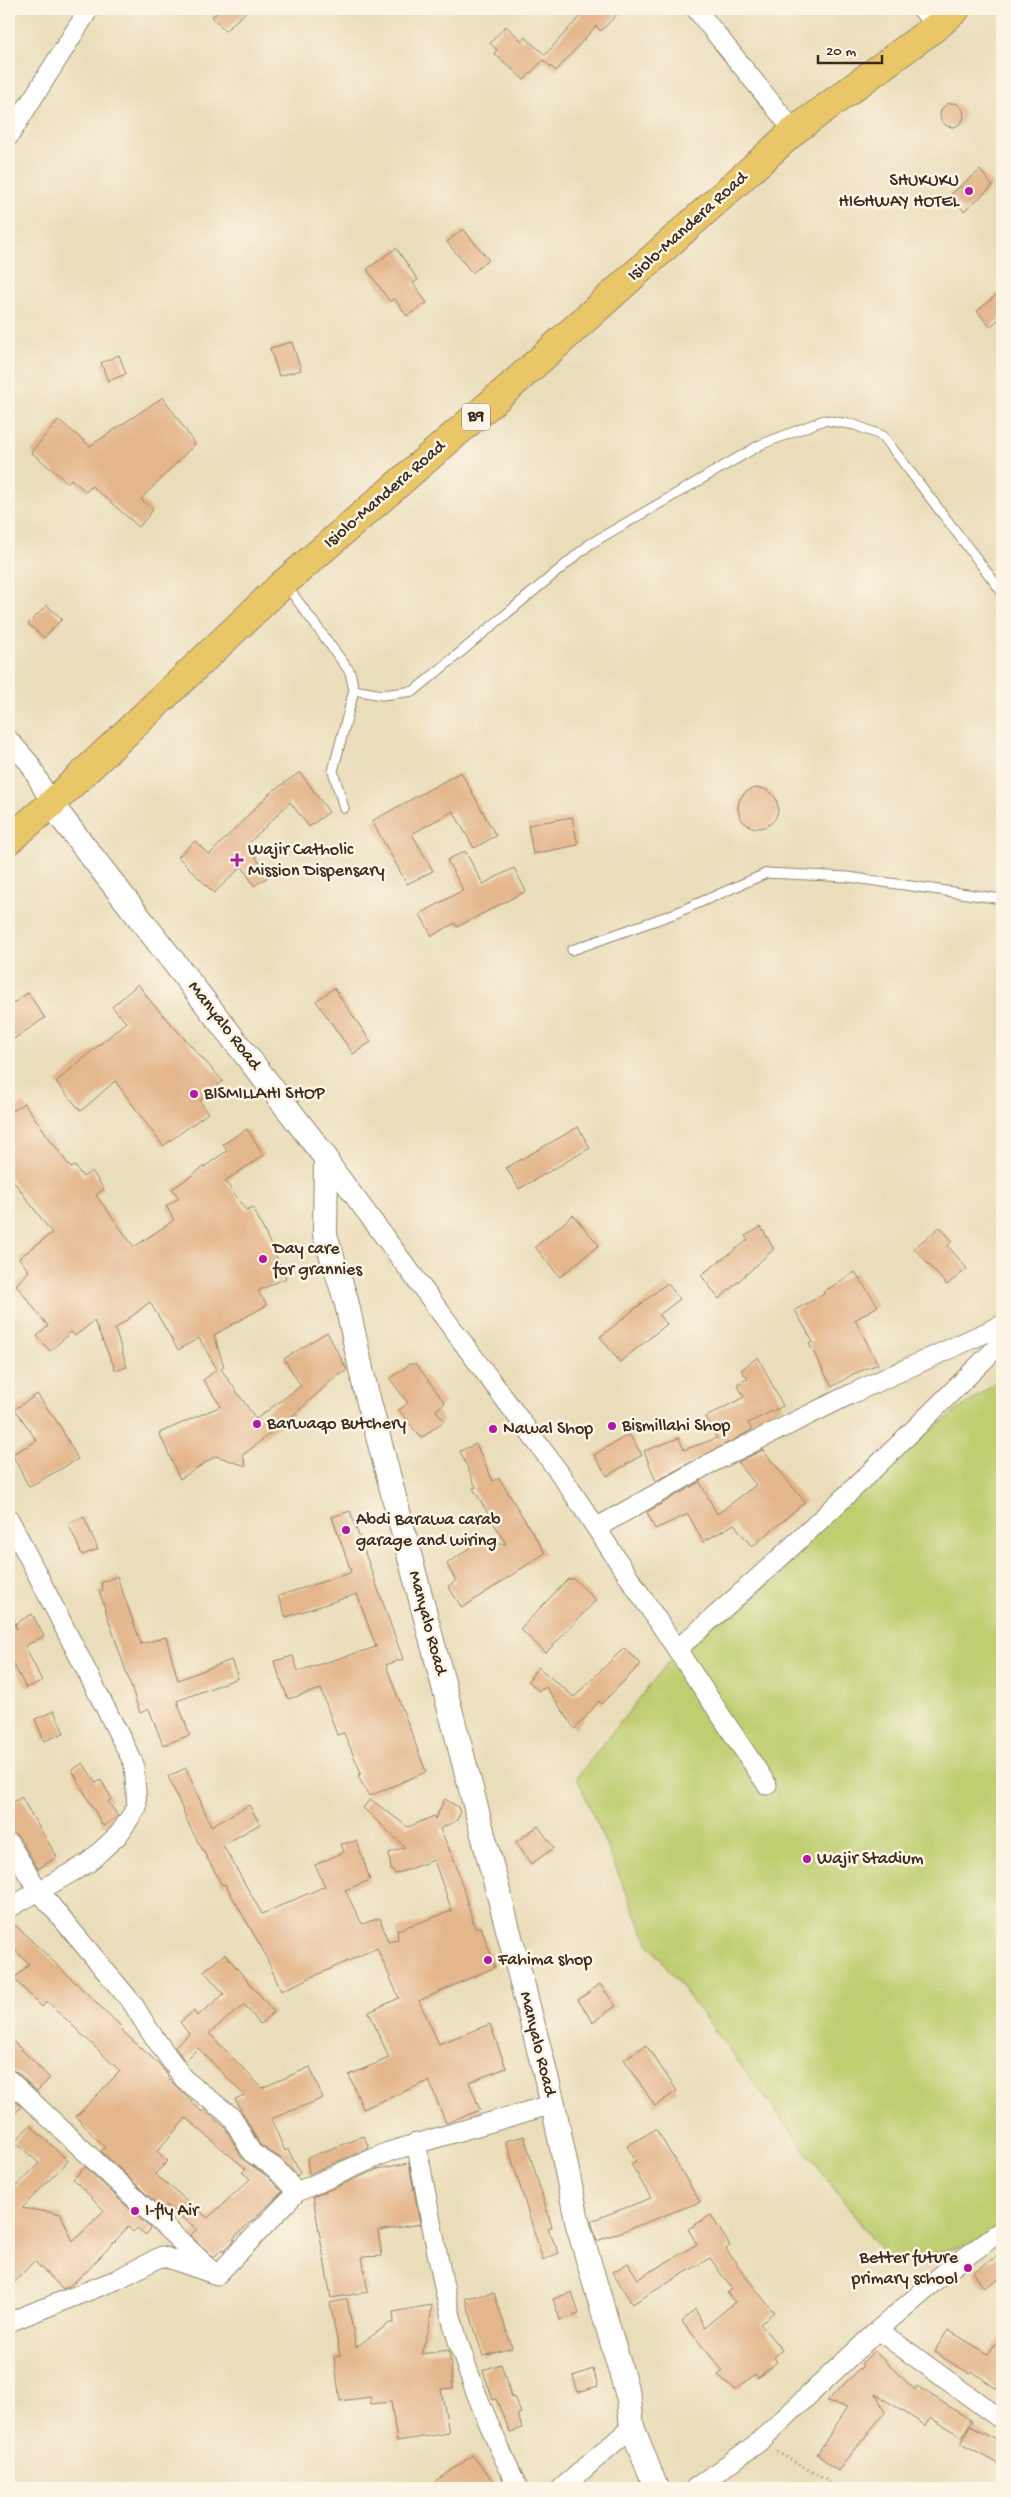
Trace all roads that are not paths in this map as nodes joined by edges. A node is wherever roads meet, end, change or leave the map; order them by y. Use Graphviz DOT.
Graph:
graph roads {
  1 [pos="89,9"];
  2 [pos="696,9"];
  3 [pos="938,14"];
  4 [pos="794,131"];
  5 [pos="9,136"];
  6 [pos="284,583"];
  7 [pos="1002,592"];
  8 [pos="354,690"];
  9 [pos="9,740"];
  10 [pos="51,804"];
  11 [pos="344,808"];
  12 [pos="9,840"];
  13 [pos="1002,899"];
  14 [pos="572,950"];
  15 [pos="326,1158"];
  16 [pos="1002,1325"];
  17 [pos="1002,1342"];
  18 [pos="9,1519"];
  19 [pos="596,1528"];
  20 [pos="677,1650"];
  21 [pos="767,1784"];
  22 [pos="9,1842"];
  23 [pos="38,1890"];
  24 [pos="9,1908"];
  25 [pos="9,2080"];
  26 [pos="553,2104"];
  27 [pos="416,2142"];
  28 [pos="297,2192"];
  29 [pos="1002,2230"];
  30 [pos="217,2275"];
  31 [pos="9,2322"];
  32 [pos="878,2330"];
  33 [pos="1002,2420"];
  34 [pos="632,2427"];
  35 [pos="518,2488"];
  36 [pos="562,2488"];
  37 [pos="656,2488"];
  38 [pos="695,2488"];
  1 -- 5 [label="street"];
  2 -- 4 [label="street"];
  3 -- 4 [label="highway, Isiolo-Mandera Road / B9"];
  4 -- 6 [label="highway, Isiolo-Mandera Road / B9"];
  6 -- 8 [label="lane"];
  6 -- 10 [label="highway, Isiolo-Mandera Road / B9"];
  7 -- 8 [label="lane"];
  8 -- 11 [label="lane"];
  9 -- 10 [label="street"];
  10 -- 12 [label="highway, Isiolo-Mandera Road / B9"];
  10 -- 15 [label="street, Manyalo Road"];
  13 -- 14 [label="lane"];
  15 -- 19 [label="street"];
  15 -- 26 [label="street, Manyalo Road"];
  16 -- 19 [label="street"];
  17 -- 20 [label="street"];
  18 -- 23 [label="street"];
  19 -- 20 [label="street"];
  20 -- 21 [label="street"];
  22 -- 23 [label="street"];
  23 -- 24 [label="street"];
  23 -- 28 [label="street"];
  25 -- 30 [label="street"];
  26 -- 27 [label="street"];
  26 -- 34 [label="street, Manyalo Road"];
  27 -- 28 [label="street"];
  27 -- 35 [label="street"];
  28 -- 30 [label="street"];
  29 -- 32 [label="street"];
  30 -- 31 [label="street"];
  32 -- 33 [label="street"];
  32 -- 38 [label="street"];
  34 -- 36 [label="street"];
  34 -- 37 [label="street, Manyalo Road"];
}
